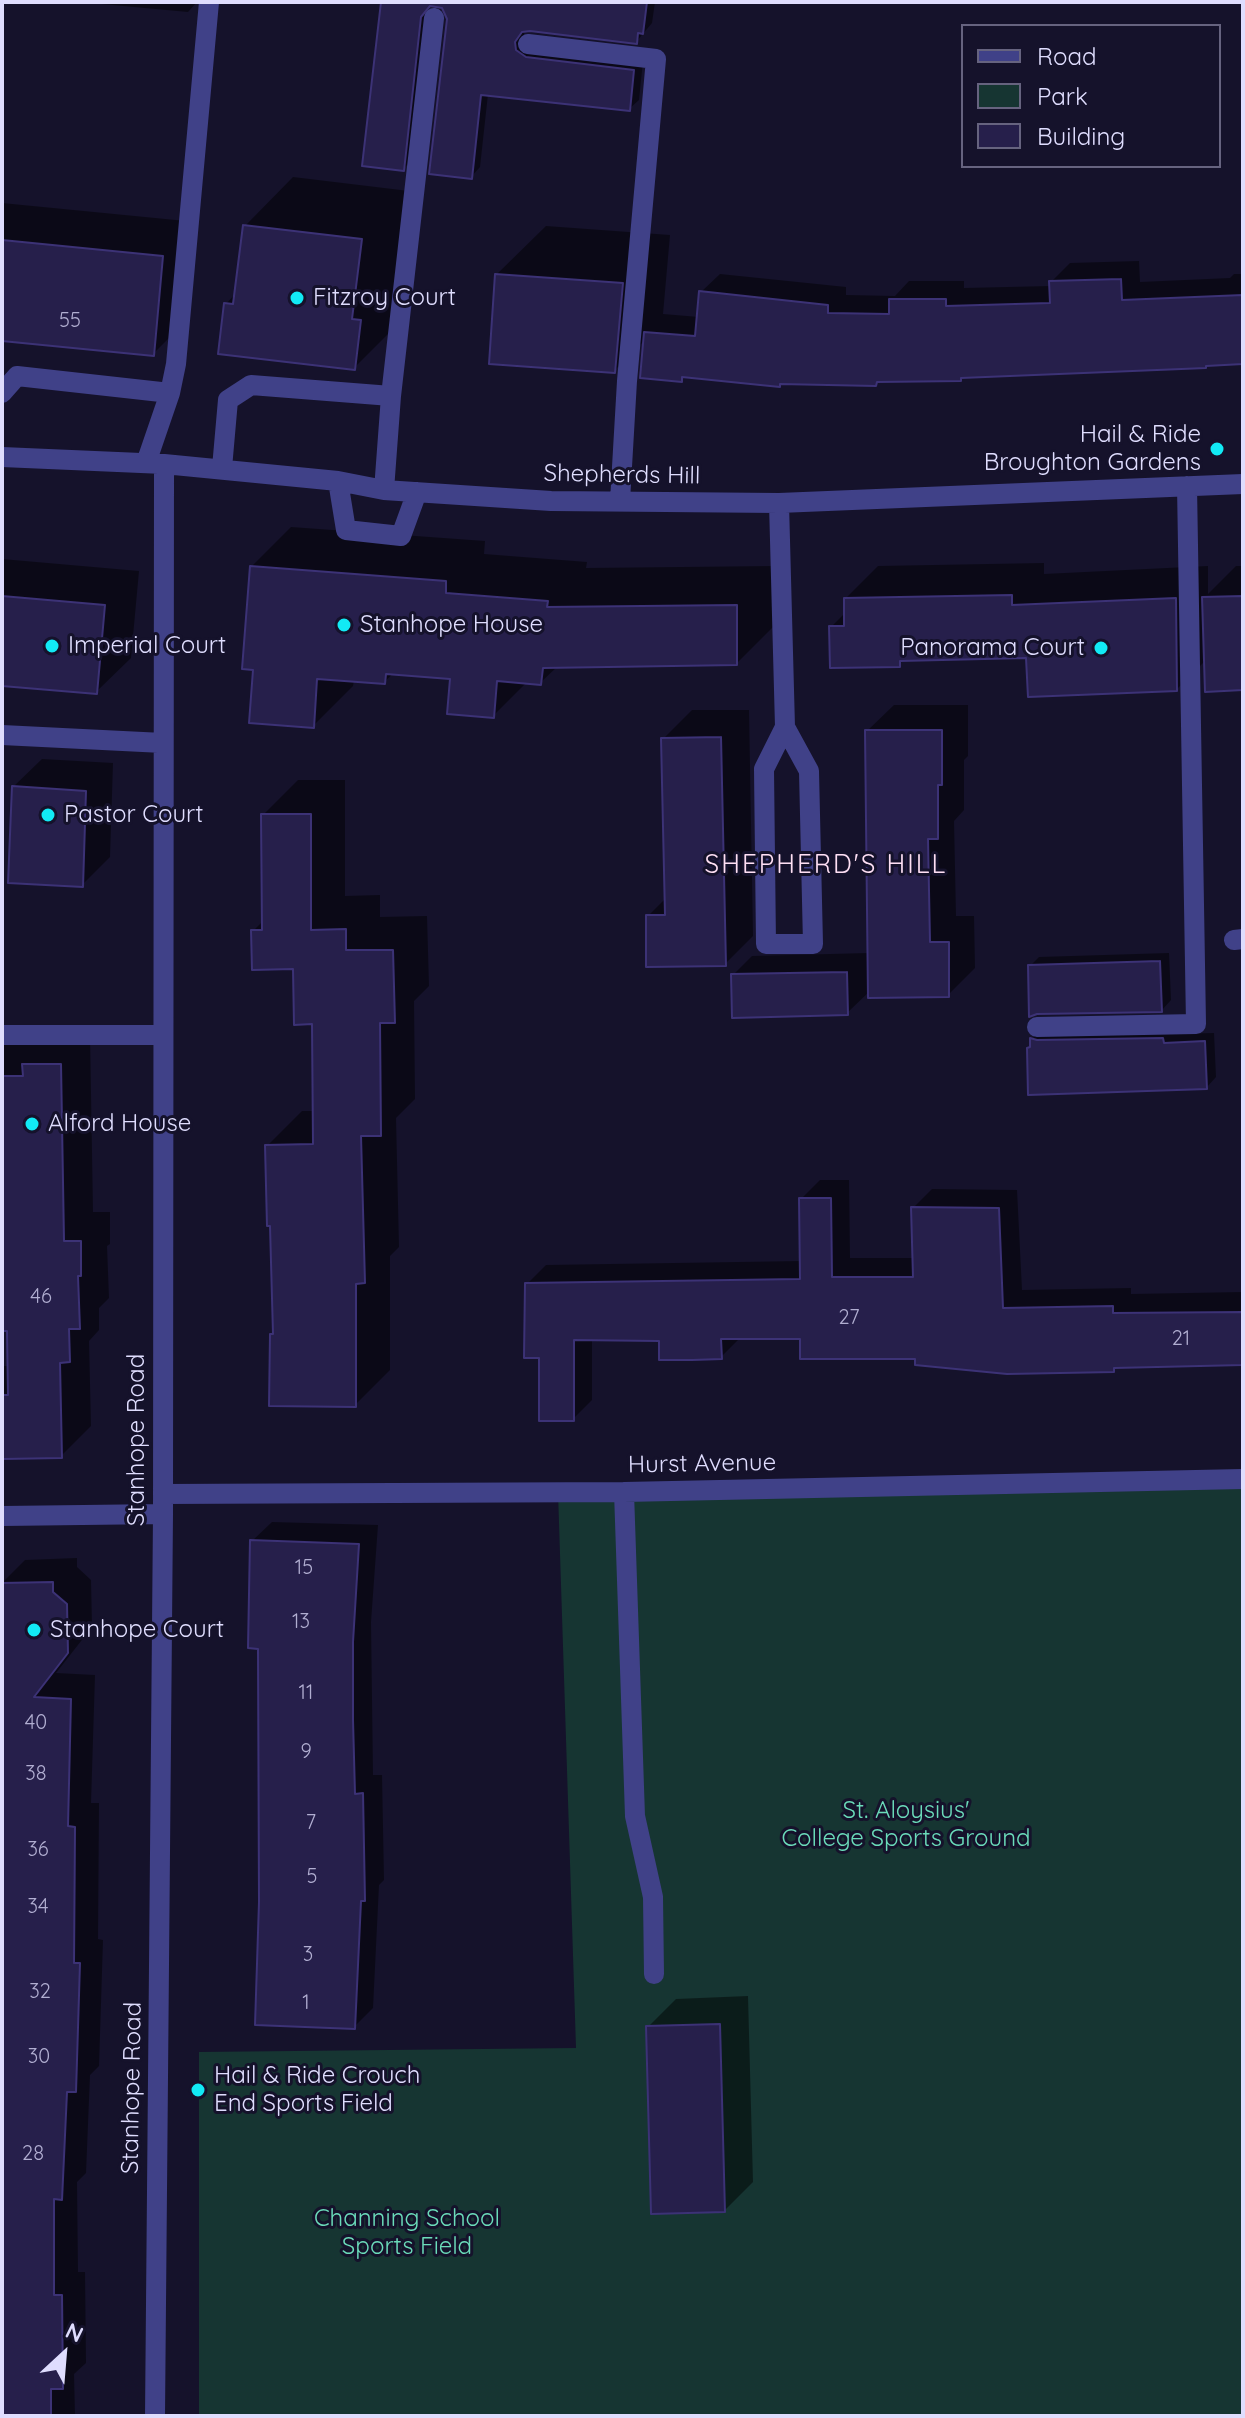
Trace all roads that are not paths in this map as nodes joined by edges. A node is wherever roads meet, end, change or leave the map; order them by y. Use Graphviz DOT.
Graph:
graph roads {
  1 [pos="209,2"];
  2 [pos="434,18"];
  3 [pos="528,44"];
  4 [pos="2,393"];
  5 [pos="170,393"];
  6 [pos="391,396"];
  7 [pos="2,457"];
  8 [pos="155,463"];
  9 [pos="222,468"];
  10 [pos="338,481"];
  11 [pos="1243,484"];
  12 [pos="1187,486"];
  13 [pos="384,490"];
  14 [pos="417,492"];
  15 [pos="620,501"];
  16 [pos="779,503"];
  17 [pos="785,727"];
  18 [pos="2,735"];
  19 [pos="163,743"];
  20 [pos="1037,1027"];
  21 [pos="2,1035"];
  22 [pos="163,1035"];
  23 [pos="1243,1479"];
  24 [pos="624,1492"];
  25 [pos="163,1504"];
  26 [pos="2,1516"];
  27 [pos="654,1974"];
  28 [pos="155,2416"];
  1 -- 5 [label="street, Stanhope Road"];
  2 -- 6 [label="street"];
  3 -- 15 [label="street"];
  4 -- 5 [label="street"];
  5 -- 8 [label="street, Stanhope Road"];
  6 -- 9 [label="street"];
  6 -- 13 [label="street"];
  7 -- 8 [label="street, Shepherds Hill"];
  8 -- 9 [label="street, Shepherds Hill"];
  8 -- 19 [label="street, Stanhope Road"];
  9 -- 10 [label="street, Shepherds Hill"];
  10 -- 13 [label="street, Shepherds Hill"];
  10 -- 14 [label="street"];
  11 -- 12 [label="street, Shepherds Hill"];
  12 -- 16 [label="street, Shepherds Hill"];
  12 -- 20 [label="street"];
  13 -- 14 [label="street, Shepherds Hill"];
  14 -- 15 [label="street, Shepherds Hill"];
  15 -- 16 [label="street, Shepherds Hill"];
  16 -- 17 [label="street"];
  17 -- 17 [label="street"];
  18 -- 19 [label="street"];
  19 -- 22 [label="street, Stanhope Road"];
  21 -- 22 [label="street"];
  22 -- 25 [label="street, Stanhope Road"];
  23 -- 24 [label="street, Hurst Avenue"];
  24 -- 25 [label="street, Hurst Avenue"];
  24 -- 27 [label="street"];
  25 -- 26 [label="street, Hurst Avenue"];
  25 -- 28 [label="street, Stanhope Road"];
}
